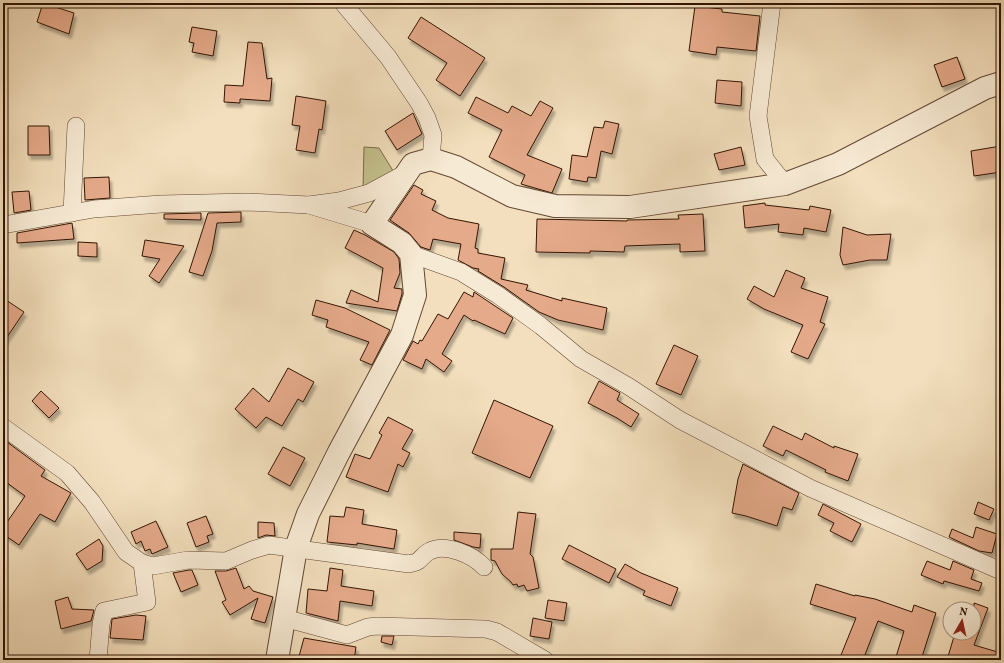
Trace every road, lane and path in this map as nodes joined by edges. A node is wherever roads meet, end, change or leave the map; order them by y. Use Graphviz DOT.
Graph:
graph roads {
  1 [pos="343,3"];
  2 [pos="772,3"];
  3 [pos="1001,83"];
  4 [pos="76,126"];
  5 [pos="431,159"];
  6 [pos="408,171"];
  7 [pos="785,184"];
  8 [pos="309,205"];
  9 [pos="72,213"];
  10 [pos="372,224"];
  11 [pos="3,225"];
  12 [pos="411,254"];
  13 [pos="3,427"];
  14 [pos="296,548"];
  15 [pos="142,563"];
  16 [pos="484,567"];
  17 [pos="1001,572"];
  18 [pos="284,618"];
  19 [pos="98,660"];
  20 [pos="277,660"];
  21 [pos="545,660"];
  1 -- 5 [label="street"];
  2 -- 7 [label="street"];
  3 -- 7 [label="street"];
  4 -- 9 [label="street"];
  5 -- 6 [label="street"];
  5 -- 7 [label="street"];
  6 -- 8 [label="street"];
  6 -- 10 [label="street"];
  8 -- 9 [label="street"];
  8 -- 10 [label="street"];
  9 -- 11 [label="street"];
  10 -- 12 [label="street"];
  12 -- 14 [label="street"];
  12 -- 17 [label="street"];
  13 -- 15 [label="street"];
  14 -- 15 [label="street"];
  14 -- 16 [label="street"];
  14 -- 18 [label="street"];
  15 -- 19 [label="street"];
  18 -- 20 [label="street"];
  18 -- 21 [label="street"];
}
